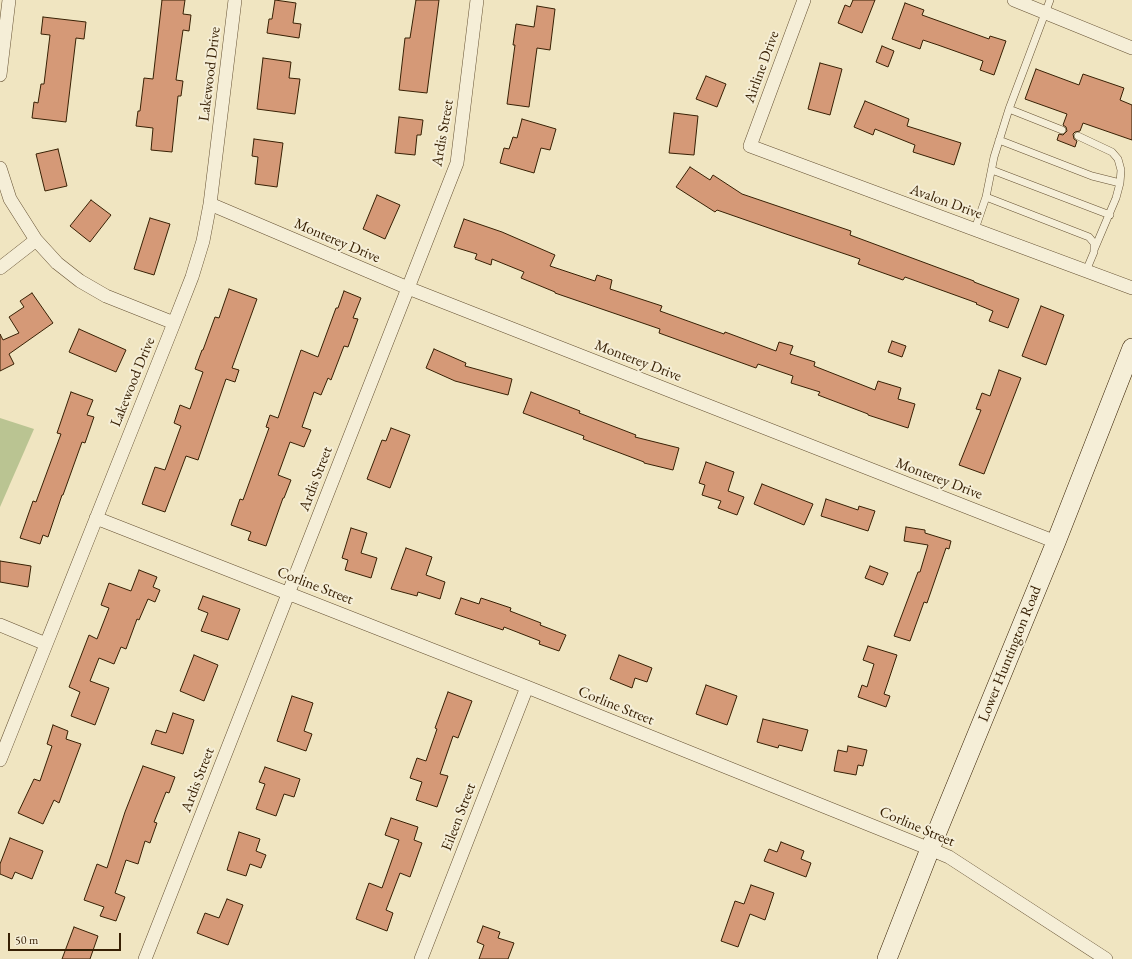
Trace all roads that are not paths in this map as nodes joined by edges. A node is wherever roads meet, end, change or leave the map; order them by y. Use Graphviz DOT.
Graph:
graph roads {
  1 [pos="9,0"];
  2 [pos="235,0"];
  3 [pos="478,0"];
  4 [pos="804,0"];
  5 [pos="1014,0"];
  6 [pos="1050,0"];
  7 [pos="1045,12"];
  8 [pos="1132,48"];
  9 [pos="0,75"];
  10 [pos="1009,109"];
  11 [pos="1062,130"];
  12 [pos="1078,136"];
  13 [pos="999,140"];
  14 [pos="750,146"];
  15 [pos="0,168"];
  16 [pos="992,170"];
  17 [pos="1120,183"];
  18 [pos="986,197"];
  19 [pos="210,204"];
  20 [pos="1110,215"];
  21 [pos="975,229"];
  22 [pos="36,240"];
  23 [pos="1094,252"];
  24 [pos="0,268"];
  25 [pos="1086,271"];
  26 [pos="408,288"];
  27 [pos="1132,288"];
  28 [pos="174,323"];
  29 [pos="1132,348"];
  30 [pos="96,518"];
  31 [pos="1056,542"];
  32 [pos="288,593"];
  33 [pos="0,625"];
  34 [pos="46,644"];
  35 [pos="527,687"];
  36 [pos="0,760"];
  37 [pos="930,849"];
  38 [pos="145,959"];
  39 [pos="421,959"];
  40 [pos="886,959"];
  41 [pos="1106,959"];
  1 -- 9 [label="street"];
  2 -- 19 [label="street, Lakewood Drive"];
  3 -- 26 [label="street, Ardis Street"];
  4 -- 14 [label="street, Airline Drive"];
  5 -- 7 [label="street"];
  6 -- 7 [label="lane"];
  7 -- 8 [label="street"];
  7 -- 10 [label="lane"];
  10 -- 11 [label="lane"];
  10 -- 13 [label="lane"];
  12 -- 17 [label="lane"];
  13 -- 16 [label="lane"];
  13 -- 17 [label="lane"];
  14 -- 21 [label="street, Avalon Drive"];
  15 -- 22 [label="street"];
  16 -- 18 [label="lane"];
  16 -- 20 [label="lane"];
  17 -- 20 [label="lane"];
  18 -- 21 [label="lane"];
  18 -- 23 [label="lane"];
  19 -- 26 [label="street, Monterey Drive"];
  19 -- 28 [label="street, Lakewood Drive"];
  20 -- 23 [label="lane"];
  21 -- 25 [label="street, Avalon Drive"];
  22 -- 24 [label="street"];
  22 -- 28 [label="street"];
  23 -- 25 [label="lane"];
  25 -- 27 [label="street, Avalon Drive"];
  26 -- 31 [label="street, Monterey Drive"];
  26 -- 32 [label="street, Ardis Street"];
  28 -- 30 [label="street, Lakewood Drive"];
  29 -- 31 [label="main road, Lower Huntington Road"];
  30 -- 32 [label="street, Corline Street"];
  30 -- 34 [label="street, Lakewood Drive"];
  31 -- 37 [label="main road, Lower Huntington Road"];
  32 -- 35 [label="street, Corline Street"];
  32 -- 38 [label="street, Ardis Street"];
  33 -- 34 [label="street"];
  34 -- 36 [label="street, Lakewood Drive"];
  35 -- 37 [label="street, Corline Street"];
  35 -- 39 [label="street, Eileen Street"];
  37 -- 40 [label="main road, Lower Huntington Road"];
  37 -- 41 [label="street, Corline Street"];
}
